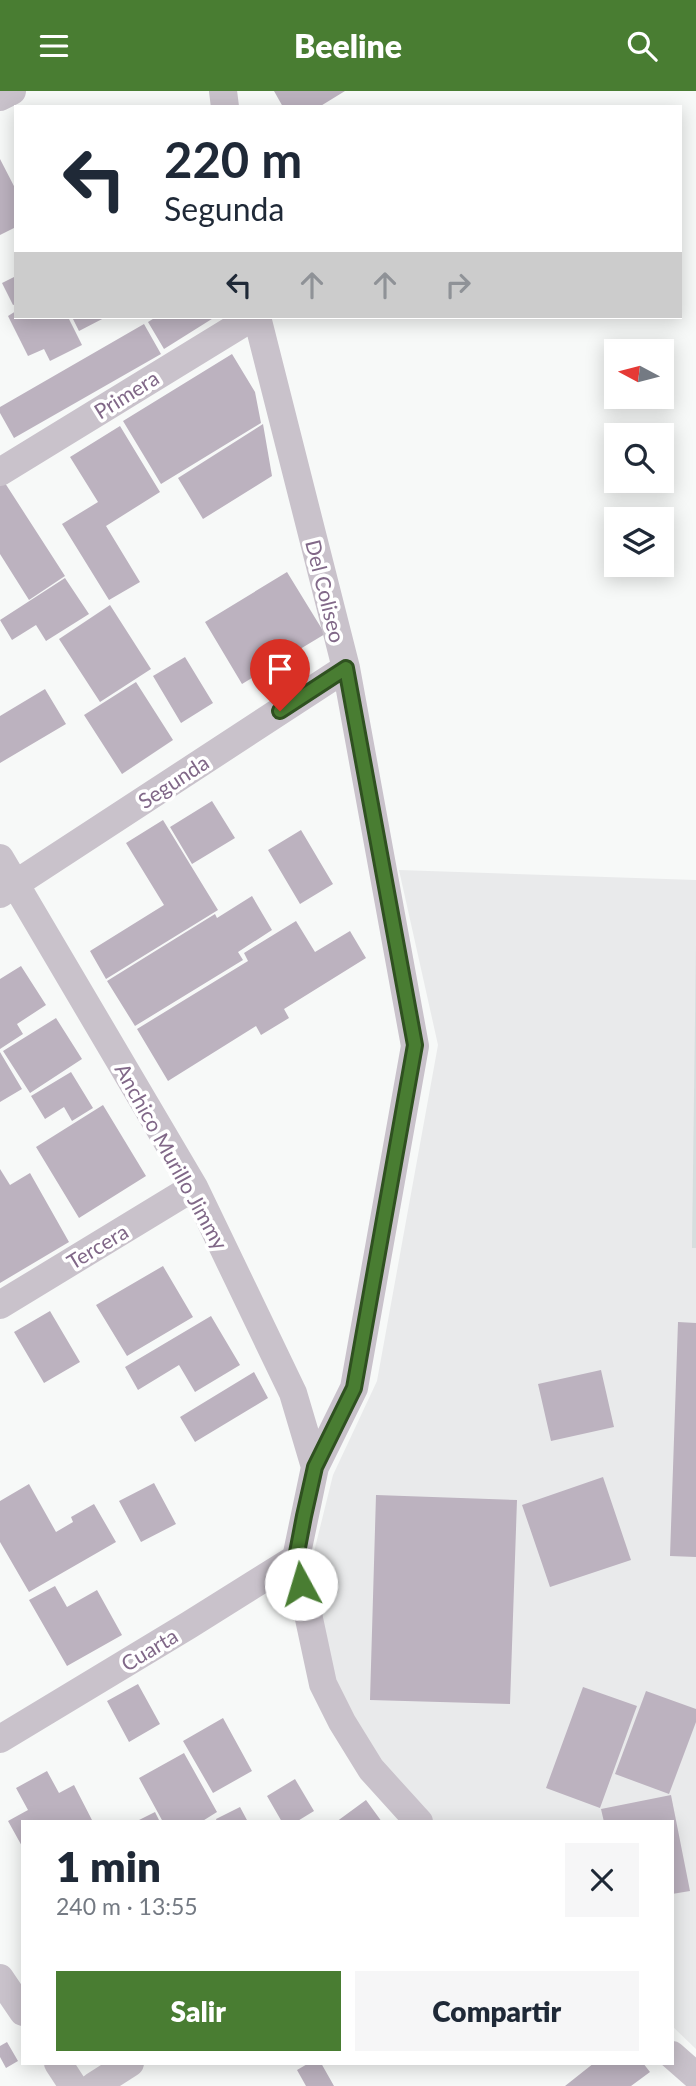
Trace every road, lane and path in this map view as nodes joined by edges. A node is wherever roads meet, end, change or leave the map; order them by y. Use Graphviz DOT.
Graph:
graph roads {
  1 [pos="12,91"];
  2 [pos="0,97"];
  3 [pos="252,319"];
  4 [pos="256,319"];
  5 [pos="0,472"];
  6 [pos="346,668"];
  7 [pos="0,858"];
  8 [pos="8,889"];
  9 [pos="194,1187"];
  10 [pos="0,1305"];
  11 [pos="315,1467"];
  12 [pos="296,1558"];
  13 [pos="0,1739"];
  14 [pos="417,1820"];
  15 [pos="0,1978"];
  16 [pos="21,2009"];
  17 [pos="674,2058"];
  18 [pos="59,2065"];
  19 [pos="127,2065"];
  20 [pos="696,2076"];
  21 [pos="73,2086"];
  22 [pos="94,2086"];
  1 -- 2 [label="street"];
  3 -- 5 [label="street, Primera"];
  4 -- 6 [label="street, Del Coliseo"];
  6 -- 8 [label="street, Segunda"];
  6 -- 11 [label="street, Del Coliseo"];
  7 -- 8 [label="street, Anchico Murillo Jimmy"];
  8 -- 9 [label="street, Anchico Murillo Jimmy"];
  9 -- 10 [label="street, Tercera"];
  9 -- 11 [label="street, Anchico Murillo Jimmy"];
  11 -- 12 [label="street, Del Coliseo"];
  12 -- 13 [label="street, Cuarta"];
  12 -- 14 [label="street, Del Coliseo"];
  15 -- 16 [label="street"];
  17 -- 20 [label="street"];
  18 -- 21 [label="street"];
  19 -- 22 [label="street"];
}
